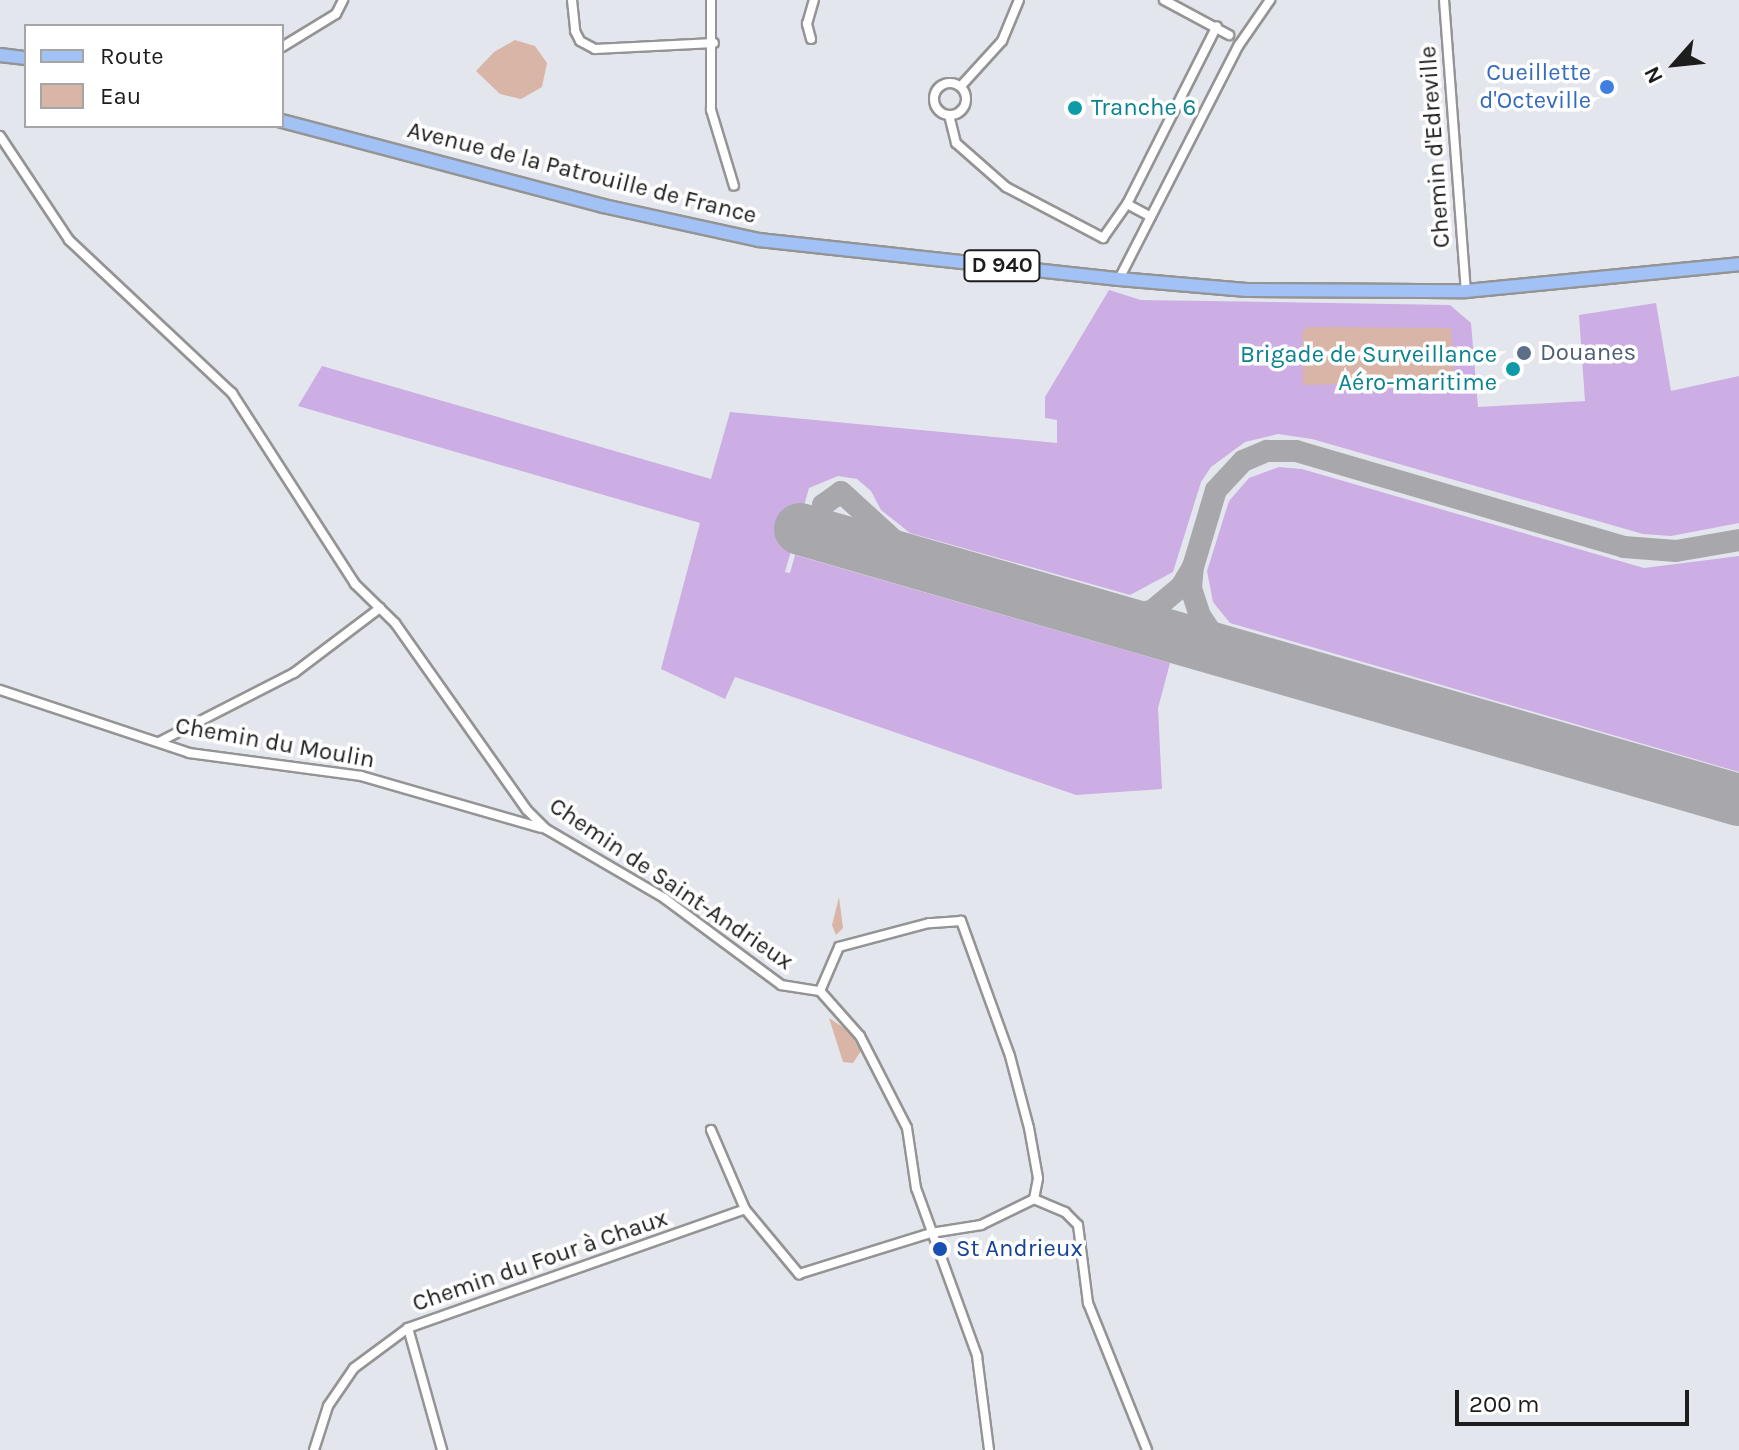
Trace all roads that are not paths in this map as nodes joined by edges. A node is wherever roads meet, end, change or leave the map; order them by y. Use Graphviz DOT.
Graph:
graph roads {
  1 [pos="343,0"];
  2 [pos="572,0"];
  3 [pos="711,0"];
  4 [pos="814,0"];
  5 [pos="1019,0"];
  6 [pos="1164,0"];
  7 [pos="1270,0"];
  8 [pos="1444,0"];
  9 [pos="1217,26"];
  10 [pos="1229,35"];
  11 [pos="811,39"];
  12 [pos="714,43"];
  13 [pos="284,46"];
  14 [pos="0,55"];
  15 [pos="24,58"];
  16 [pos="0,64"];
  17 [pos="24,66"];
  18 [pos="961,86"];
  19 [pos="949,115"];
  20 [pos="284,122"];
  21 [pos="0,136"];
  22 [pos="734,186"];
  23 [pos="1127,204"];
  24 [pos="1151,217"];
  25 [pos="1737,264"];
  26 [pos="1119,279"];
  27 [pos="1466,291"];
  28 [pos="380,608"];
  29 [pos="0,690"];
  30 [pos="159,742"];
  31 [pos="546,829"];
  32 [pos="820,991"];
  33 [pos="711,1130"];
  34 [pos="1034,1199"];
  35 [pos="745,1209"];
  36 [pos="931,1233"];
  37 [pos="408,1328"];
  38 [pos="314,1450"];
  39 [pos="442,1450"];
  40 [pos="989,1450"];
  41 [pos="1147,1450"];
  1 -- 13 [label="street"];
  2 -- 12 [label="street"];
  3 -- 12 [label="street"];
  4 -- 11 [label="street"];
  5 -- 18 [label="street"];
  6 -- 9 [label="street"];
  7 -- 24 [label="street"];
  8 -- 27 [label="street, Chemin d'Edreville"];
  9 -- 10 [label="street"];
  9 -- 23 [label="street"];
  12 -- 22 [label="street"];
  14 -- 15 [label="main road"];
  16 -- 17 [label="main road"];
  18 -- 19 [label="street"];
  18 -- 19 [label="street"];
  19 -- 23 [label="street"];
  20 -- 26 [label="main road, Avenue de la Patrouille de France / D 940"];
  21 -- 28 [label="street, Chemin de Saint-Andrieux"];
  23 -- 24 [label="street"];
  24 -- 26 [label="street"];
  25 -- 27 [label="main road, Avenue de la Patrouille de France / D 940"];
  26 -- 27 [label="main road, Avenue de la Patrouille de France / D 940"];
  28 -- 30 [label="street"];
  28 -- 31 [label="street, Chemin de Saint-Andrieux"];
  29 -- 30 [label="street, Chemin du Moulin"];
  30 -- 31 [label="street, Chemin du Moulin"];
  31 -- 32 [label="street, Chemin de Saint-Andrieux"];
  32 -- 34 [label="street"];
  32 -- 36 [label="street"];
  33 -- 35 [label="street"];
  34 -- 36 [label="street"];
  34 -- 41 [label="street"];
  35 -- 36 [label="street"];
  35 -- 37 [label="street, Chemin du Four à Chaux"];
  36 -- 40 [label="street"];
  37 -- 38 [label="street, Chemin du Four à Chaux"];
  37 -- 39 [label="street"];
}
